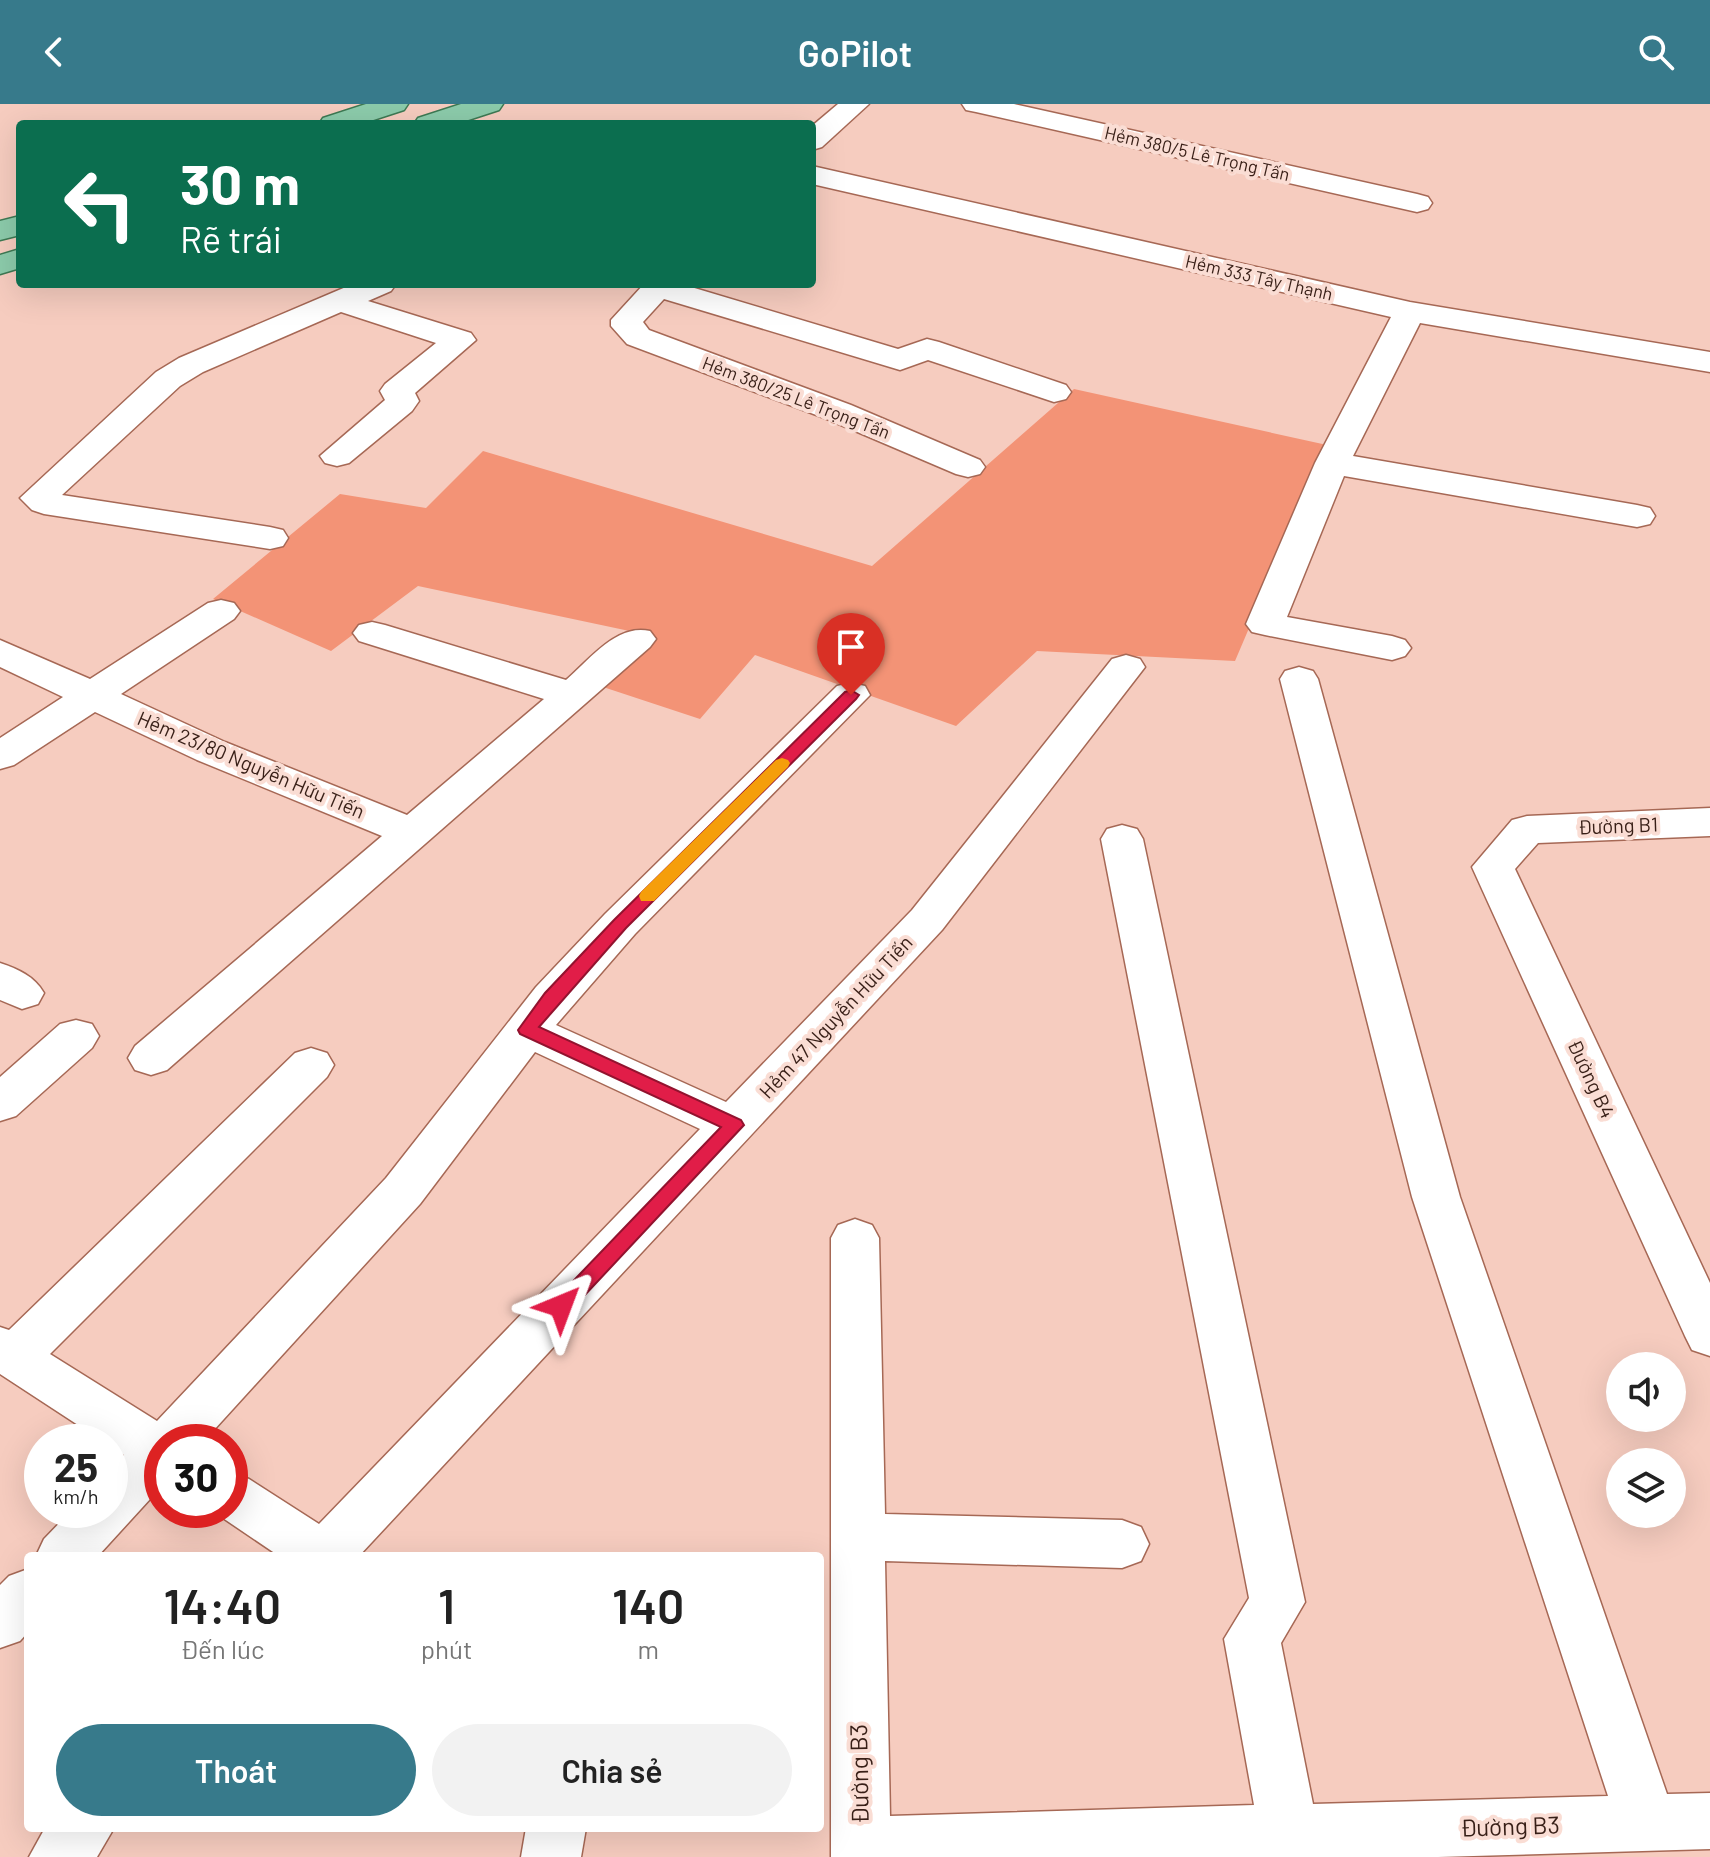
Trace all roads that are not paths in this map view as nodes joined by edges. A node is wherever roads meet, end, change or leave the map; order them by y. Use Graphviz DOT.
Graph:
graph roads {
  1 [pos="394,104"];
  2 [pos="489,104"];
  3 [pos="855,104"];
  4 [pos="976,104"];
  5 [pos="345,120"];
  6 [pos="440,120"];
  7 [pos="816,138"];
  8 [pos="816,176"];
  9 [pos="1417,203"];
  10 [pos="371,288"];
  11 [pos="657,288"];
  12 [pos="670,288"];
  13 [pos="340,302"];
  14 [pos="1410,312"];
  15 [pos="1710,362"];
  16 [pos="1054,392"];
  17 [pos="337,456"];
  18 [pos="1332,463"];
  19 [pos="968,467"];
  20 [pos="1637,516"];
  21 [pos="270,538"];
  22 [pos="221,611"];
  23 [pos="372,633"];
  24 [pos="637,639"];
  25 [pos="1392,648"];
  26 [pos="0,652"];
  27 [pos="1126,667"];
  28 [pos="1299,679"];
  29 [pos="572,695"];
  30 [pos="851,695"];
  31 [pos="91,696"];
  32 [pos="0,756"];
  33 [pos="1710,822"];
  34 [pos="1527,830"];
  35 [pos="412,833"];
  36 [pos="1122,839"];
  37 [pos="527,1030"];
  38 [pos="76,1036"];
  39 [pos="151,1058"];
  40 [pos="311,1065"];
  41 [pos="0,1104"];
  42 [pos="734,1125"];
  43 [pos="855,1238"];
  44 [pos="1710,1336"];
  45 [pos="7,1353"];
  46 [pos="187,1424"];
  47 [pos="144,1440"];
  48 [pos="144,1470"];
  49 [pos="128,1487"];
  50 [pos="248,1507"];
  51 [pos="89,1528"];
  52 [pos="857,1537"];
  53 [pos="1122,1544"];
  54 [pos="67,1552"];
  55 [pos="318,1552"];
  56 [pos="328,1552"];
  57 [pos="24,1597"];
  58 [pos="0,1623"];
  59 [pos="1710,1821"];
  60 [pos="1647,1823"];
  61 [pos="81,1832"];
  62 [pos="555,1832"];
  63 [pos="1289,1834"];
  64 [pos="1163,1848"];
  65 [pos="861,1851"];
  66 [pos="59,1857"];
  67 [pos="551,1857"];
  1 -- 5 [label="main road"];
  2 -- 6 [label="main road"];
  3 -- 7 [label="street"];
  4 -- 9 [label="street, Hẻm 380/5 Lê Trọng Tấn"];
  8 -- 14 [label="street, Hẻm 333 Tây Thạnh"];
  10 -- 13 [label="street"];
  11 -- 19 [label="street, Hẻm 380/25 Lê Trọng Tấn"];
  12 -- 16 [label="street"];
  13 -- 17 [label="street"];
  13 -- 21 [label="street"];
  14 -- 15 [label="street, Hẻm 333 Tây Thạnh"];
  14 -- 18 [label="street"];
  18 -- 20 [label="street"];
  18 -- 25 [label="street"];
  22 -- 31 [label="street"];
  23 -- 29 [label="street"];
  24 -- 29 [label="street"];
  26 -- 31 [label="street, Hẻm 23/80 Nguyễn Hữu Tiến"];
  27 -- 42 [label="street, Hẻm 47 Nguyễn Hữu Tiến"];
  28 -- 60 [label="street"];
  29 -- 35 [label="street"];
  30 -- 37 [label="street"];
  31 -- 32 [label="street"];
  31 -- 35 [label="street, Hẻm 23/80 Nguyễn Hữu Tiến"];
  33 -- 34 [label="street, Đường B1"];
  34 -- 44 [label="street, Đường B4"];
  35 -- 39 [label="street"];
  36 -- 63 [label="street"];
  37 -- 42 [label="street"];
  37 -- 46 [label="street"];
  38 -- 41 [label="street"];
  40 -- 45 [label="street"];
  42 -- 56 [label="street, Hẻm 47 Nguyễn Hữu Tiến"];
  43 -- 52 [label="street, Đường B3"];
  45 -- 47 [label="street"];
  48 -- 49 [label="street"];
  50 -- 55 [label="street"];
  51 -- 54 [label="street"];
  52 -- 53 [label="street"];
  52 -- 65 [label="street, Đường B3"];
  57 -- 58 [label="street"];
  59 -- 60 [label="street, Đường B3"];
  60 -- 63 [label="street, Đường B3"];
  61 -- 66 [label="street"];
  62 -- 67 [label="street"];
  63 -- 64 [label="street, Đường B3"];
  64 -- 65 [label="street, Đường B3"];
}
